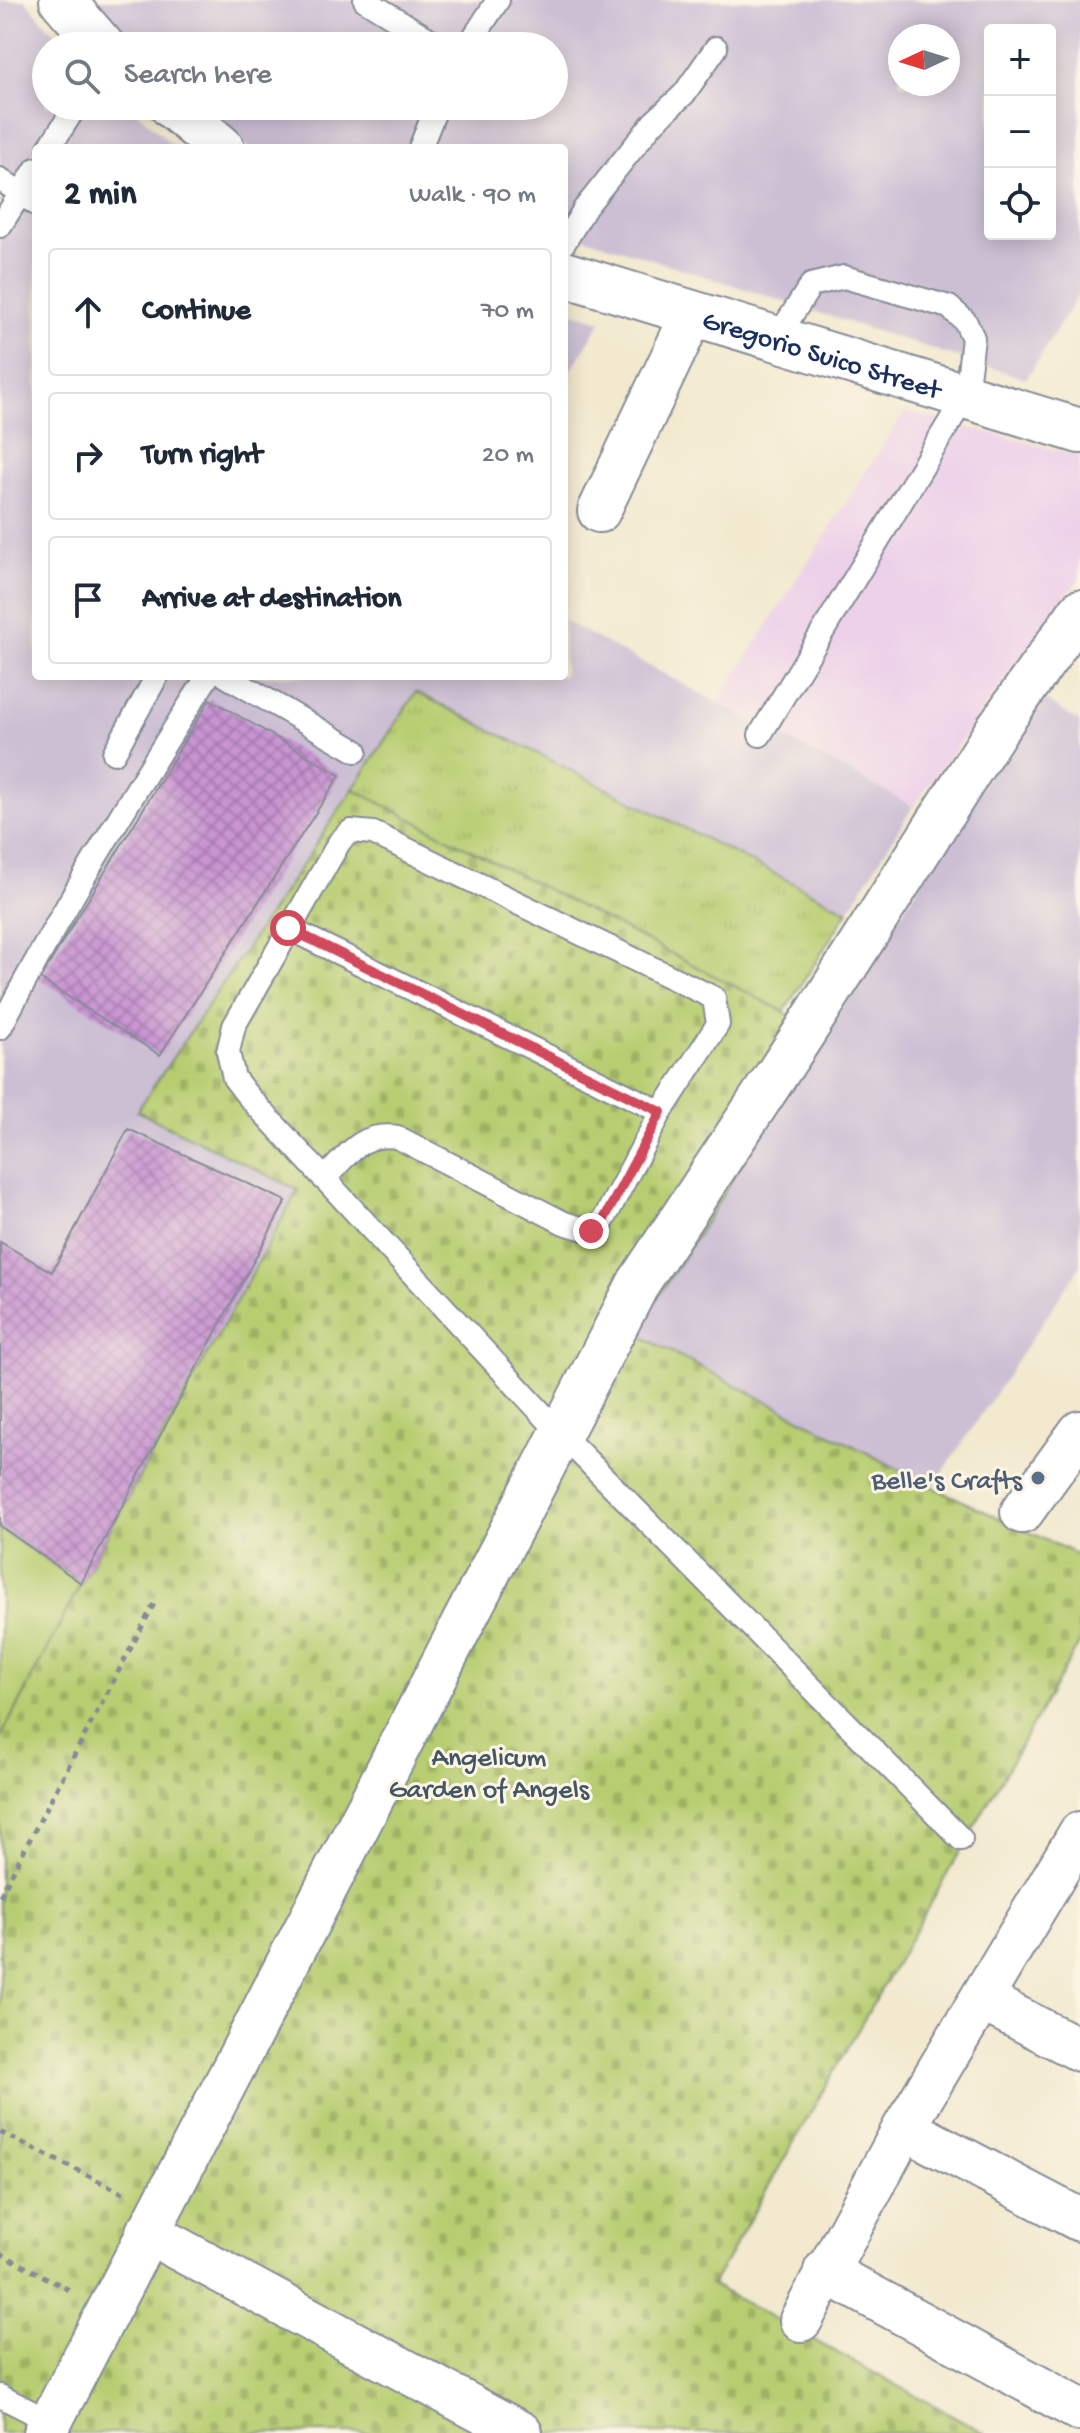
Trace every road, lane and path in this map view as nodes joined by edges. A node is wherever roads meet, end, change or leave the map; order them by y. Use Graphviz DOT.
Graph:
graph roads {
  1 [pos="62,0"];
  2 [pos="365,0"];
  3 [pos="498,0"];
  4 [pos="90,32"];
  5 [pos="417,32"];
  6 [pos="477,32"];
  7 [pos="716,48"];
  8 [pos="67,120"];
  9 [pos="189,120"];
  10 [pos="431,120"];
  11 [pos="52,144"];
  12 [pos="217,144"];
  13 [pos="422,144"];
  14 [pos="0,179"];
  15 [pos="28,199"];
  16 [pos="0,226"];
  17 [pos="568,236"];
  18 [pos="568,275"];
  19 [pos="693,313"];
  20 [pos="777,338"];
  21 [pos="966,395"];
  22 [pos="1080,431"];
  23 [pos="599,511"];
  24 [pos="1080,611"];
  25 [pos="155,680"];
  26 [pos="205,680"];
  27 [pos="233,680"];
  28 [pos="760,735"];
  29 [pos="356,751"];
  30 [pos="114,753"];
  31 [pos="288,928"];
  32 [pos="0,1028"];
  33 [pos="661,1112"];
  34 [pos="324,1179"];
  35 [pos="559,1432"];
  36 [pos="1080,1432"];
  37 [pos="1022,1512"];
  38 [pos="156,1600"];
  39 [pos="961,1839"];
  40 [pos="1077,1847"];
  41 [pos="0,1896"];
  42 [pos="983,2000"];
  43 [pos="1080,2050"];
  44 [pos="904,2128"];
  45 [pos="0,2132"];
  46 [pos="1080,2220"];
  47 [pos="152,2221"];
  48 [pos="0,2253"];
  49 [pos="825,2271"];
  50 [pos="107,2310"];
  51 [pos="801,2320"];
  52 [pos="0,2396"];
  53 [pos="1080,2410"];
  54 [pos="48,2428"];
  55 [pos="521,2433"];
  1 -- 4 [label="street"];
  2 -- 5 [label="lane"];
  3 -- 6 [label="lane"];
  7 -- 17 [label="lane"];
  8 -- 11 [label="lane"];
  9 -- 12 [label="street"];
  10 -- 13 [label="lane"];
  14 -- 15 [label="lane"];
  15 -- 16 [label="lane"];
  18 -- 19 [label="street, Gregorio Suico Street"];
  19 -- 20 [label="street, Gregorio Suico Street"];
  19 -- 23 [label="street"];
  20 -- 21 [label="street, Gregorio Suico Street"];
  20 -- 21 [label="lane"];
  21 -- 22 [label="street, Gregorio Suico Street"];
  21 -- 28 [label="lane"];
  24 -- 35 [label="street"];
  25 -- 30 [label="lane"];
  26 -- 32 [label="lane"];
  27 -- 29 [label="lane"];
  31 -- 33 [label="lane"];
  31 -- 33 [label="lane"];
  31 -- 34 [label="lane"];
  33 -- 34 [label="lane"];
  34 -- 35 [label="lane"];
  35 -- 39 [label="lane"];
  35 -- 47 [label="street"];
  36 -- 37 [label="street"];
  38 -- 41 [label="path"];
  40 -- 42 [label="street"];
  42 -- 43 [label="street"];
  42 -- 44 [label="street"];
  44 -- 46 [label="street"];
  44 -- 49 [label="street"];
  45 -- 47 [label="path"];
  47 -- 50 [label="street"];
  47 -- 55 [label="street"];
  48 -- 50 [label="path"];
  49 -- 51 [label="street"];
  49 -- 53 [label="street"];
  50 -- 54 [label="street"];
  52 -- 54 [label="lane"];
}
